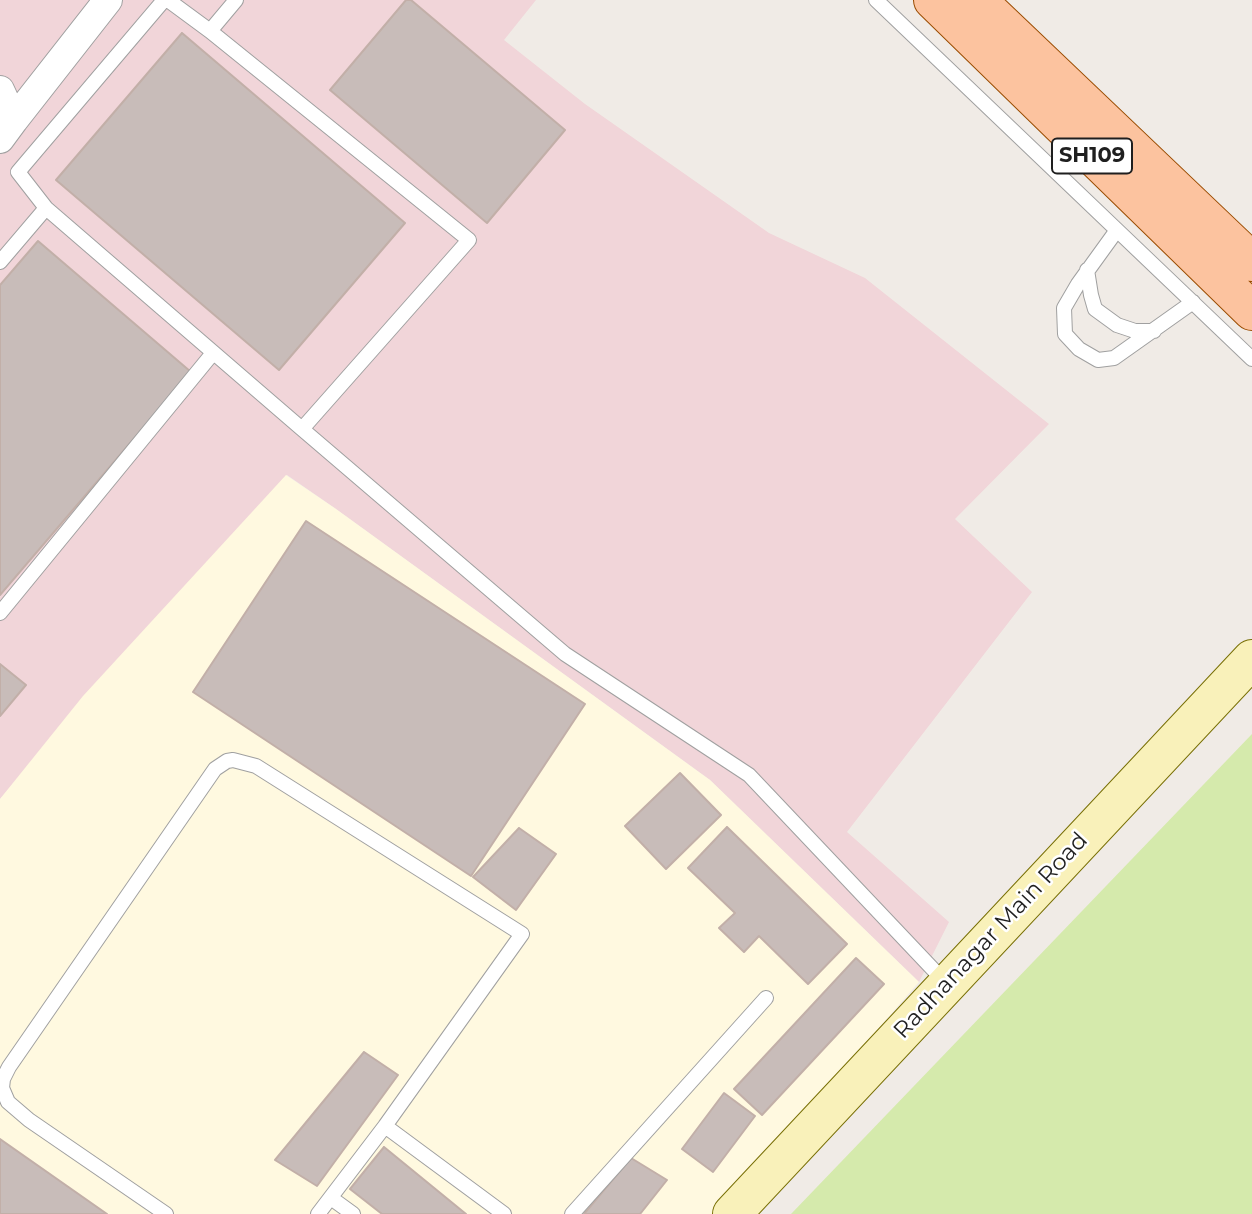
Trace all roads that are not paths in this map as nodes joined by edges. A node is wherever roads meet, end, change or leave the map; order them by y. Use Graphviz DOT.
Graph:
graph roads {
  1 [pos="108,0"];
  2 [pos="166,0"];
  3 [pos="236,0"];
  4 [pos="876,0"];
  5 [pos="933,0"];
  6 [pos="977,0"];
  7 [pos="209,31"];
  8 [pos="0,90"];
  9 [pos="7,129"];
  10 [pos="46,208"];
  11 [pos="1117,230"];
  12 [pos="0,262"];
  13 [pos="1252,262"];
  14 [pos="1087,270"];
  15 [pos="1193,302"];
  16 [pos="1252,311"];
  17 [pos="1154,331"];
  18 [pos="214,353"];
  19 [pos="1252,359"];
  20 [pos="302,429"];
  21 [pos="0,613"];
  22 [pos="1252,659"];
  23 [pos="946,984"];
  24 [pos="766,998"];
  25 [pos="385,1126"];
  26 [pos="331,1198"];
  27 [pos="166,1214"];
  28 [pos="318,1214"];
  29 [pos="353,1214"];
  30 [pos="504,1214"];
  31 [pos="572,1214"];
  32 [pos="732,1214"];
  1 -- 9 [label="street"];
  2 -- 7 [label="lane"];
  2 -- 10 [label="lane"];
  3 -- 7 [label="lane"];
  4 -- 11 [label="lane"];
  5 -- 16 [label="main road, SH109"];
  6 -- 13 [label="main road, SH109"];
  7 -- 20 [label="lane"];
  8 -- 9 [label="street"];
  10 -- 12 [label="lane"];
  10 -- 18 [label="lane"];
  11 -- 14 [label="lane"];
  11 -- 15 [label="lane"];
  14 -- 17 [label="lane"];
  14 -- 17 [label="lane"];
  15 -- 17 [label="lane"];
  15 -- 19 [label="lane"];
  18 -- 20 [label="lane"];
  18 -- 21 [label="lane"];
  20 -- 23 [label="lane"];
  22 -- 23 [label="street, Radhanagar Main Road"];
  23 -- 32 [label="street, Radhanagar Main Road"];
  24 -- 31 [label="lane"];
  25 -- 26 [label="lane"];
  25 -- 27 [label="lane"];
  25 -- 30 [label="lane"];
  26 -- 28 [label="lane"];
  26 -- 29 [label="lane"];
}
